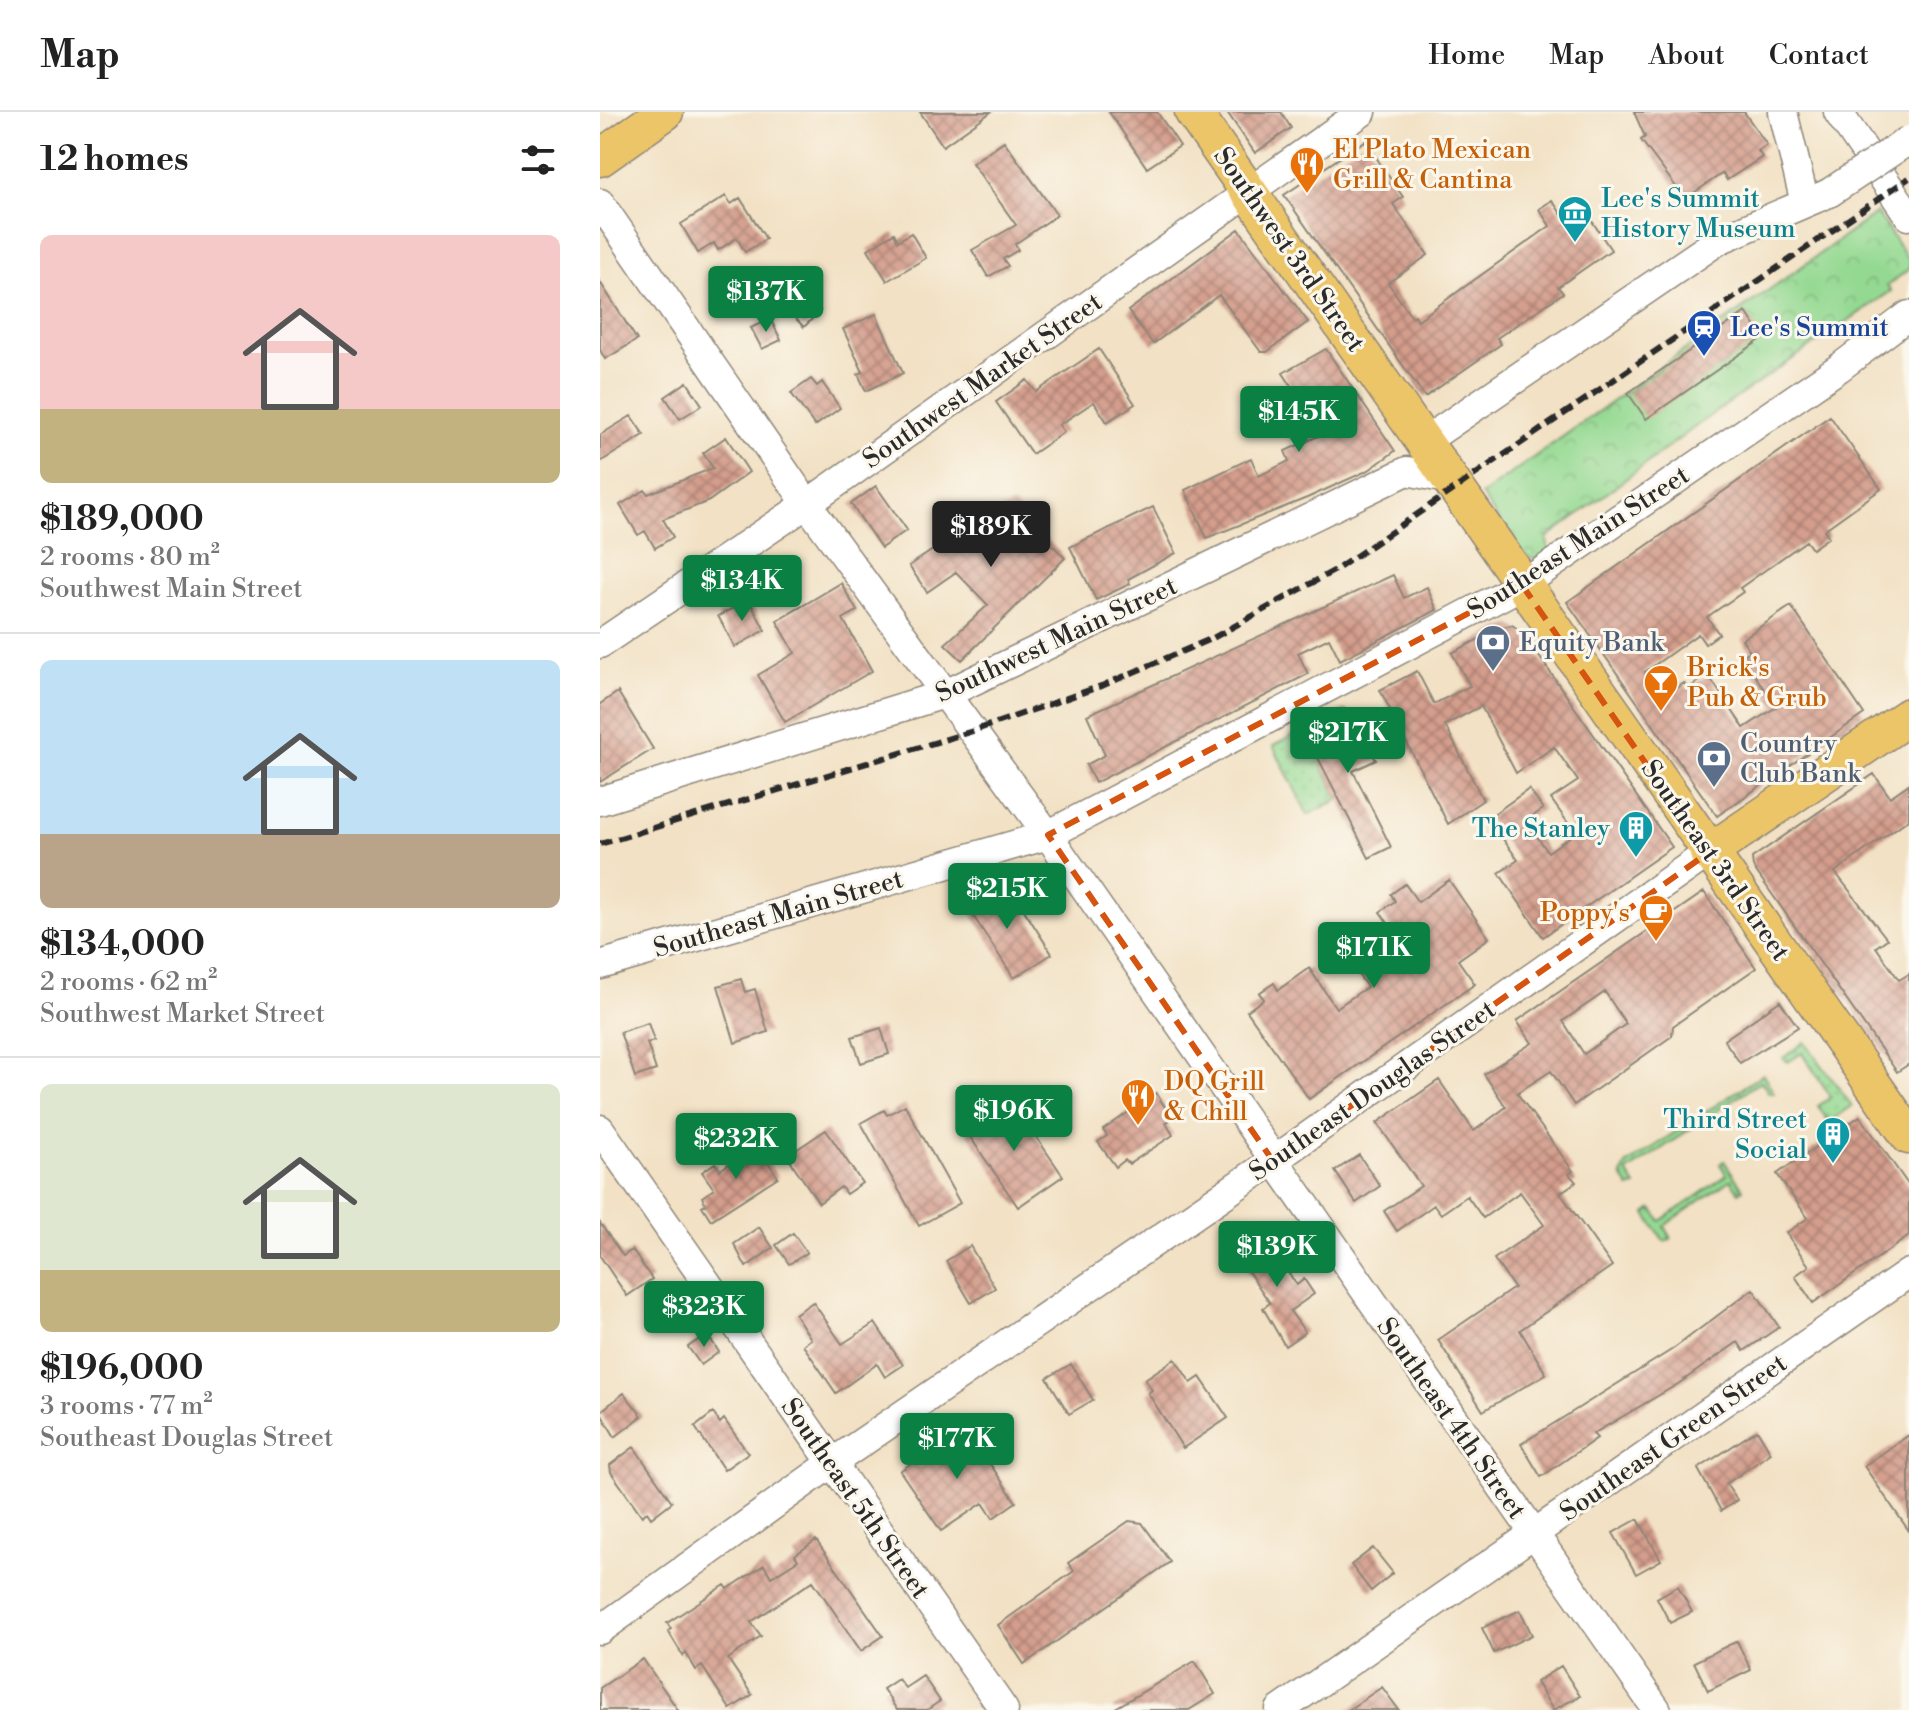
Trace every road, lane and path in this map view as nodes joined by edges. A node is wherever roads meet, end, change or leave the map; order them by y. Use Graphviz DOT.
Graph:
graph roads {
  1 [pos="665,112"];
  2 [pos="1193,112"];
  3 [pos="1362,112"];
  4 [pos="1783,112"];
  5 [pos="1838,112"];
  6 [pos="1909,140"];
  7 [pos="600,158"];
  8 [pos="1248,191"];
  9 [pos="1817,198"];
  10 [pos="600,203"];
  11 [pos="1909,216"];
  12 [pos="1909,315"];
  13 [pos="1418,430"];
  14 [pos="1407,471"];
  15 [pos="1452,480"];
  16 [pos="807,504"];
  17 [pos="1522,585"];
  18 [pos="600,644"];
  19 [pos="948,693"];
  20 [pos="1909,716"];
  21 [pos="600,801"];
  22 [pos="1048,835"];
  23 [pos="1708,853"];
  24 [pos="600,965"];
  25 [pos="600,1129"];
  26 [pos="1909,1136"];
  27 [pos="609,1160"];
  28 [pos="1273,1161"];
  29 [pos="1909,1273"];
  30 [pos="832,1463"];
  31 [pos="1532,1534"];
  32 [pos="600,1630"];
  33 [pos="1004,1710"];
  34 [pos="1280,1710"];
  35 [pos="1657,1710"];
  1 -- 7 [label="main road"];
  2 -- 8 [label="main road, Southwest 3rd Street"];
  3 -- 8 [label="street, Southwest Market Street"];
  4 -- 9 [label="street"];
  5 -- 11 [label="street"];
  6 -- 9 [label="street, bridge"];
  8 -- 13 [label="main road, Southwest 3rd Street"];
  8 -- 16 [label="street, Southwest Market Street"];
  9 -- 13 [label="street"];
  10 -- 16 [label="street, Southeast 4th Street"];
  12 -- 17 [label="street, Southeast Main Street"];
  13 -- 14 [label="street"];
  13 -- 15 [label="main road, Southwest 3rd Street"];
  14 -- 15 [label="street"];
  14 -- 19 [label="street, Southwest Main Street"];
  15 -- 17 [label="main road, Southwest 3rd Street"];
  16 -- 18 [label="street, Southwest Market Street"];
  16 -- 19 [label="street, Southeast 4th Street"];
  17 -- 22 [label="street, Southeast Main Street"];
  17 -- 23 [label="main road, Southeast 3rd Street"];
  19 -- 21 [label="street, Southwest Main Street"];
  19 -- 22 [label="street, Southeast 4th Street"];
  20 -- 23 [label="main road, Southeast Douglas Street"];
  22 -- 24 [label="street, Southeast Main Street"];
  22 -- 28 [label="street, Southeast 4th Street"];
  23 -- 26 [label="main road, Southeast 3rd Street"];
  23 -- 28 [label="street, Southeast Douglas Street"];
  25 -- 27 [label="street, Southeast 5th Street"];
  27 -- 30 [label="street, Southeast 5th Street"];
  28 -- 30 [label="street, Southeast Douglas Street"];
  28 -- 31 [label="street, Southeast 4th Street"];
  29 -- 31 [label="street, Southeast Green Street"];
  30 -- 32 [label="street, Southeast Douglas Street"];
  30 -- 33 [label="street, Southeast 5th Street"];
  31 -- 34 [label="street, Southeast Green Street"];
  31 -- 35 [label="street, Southeast 4th Street"];
}
